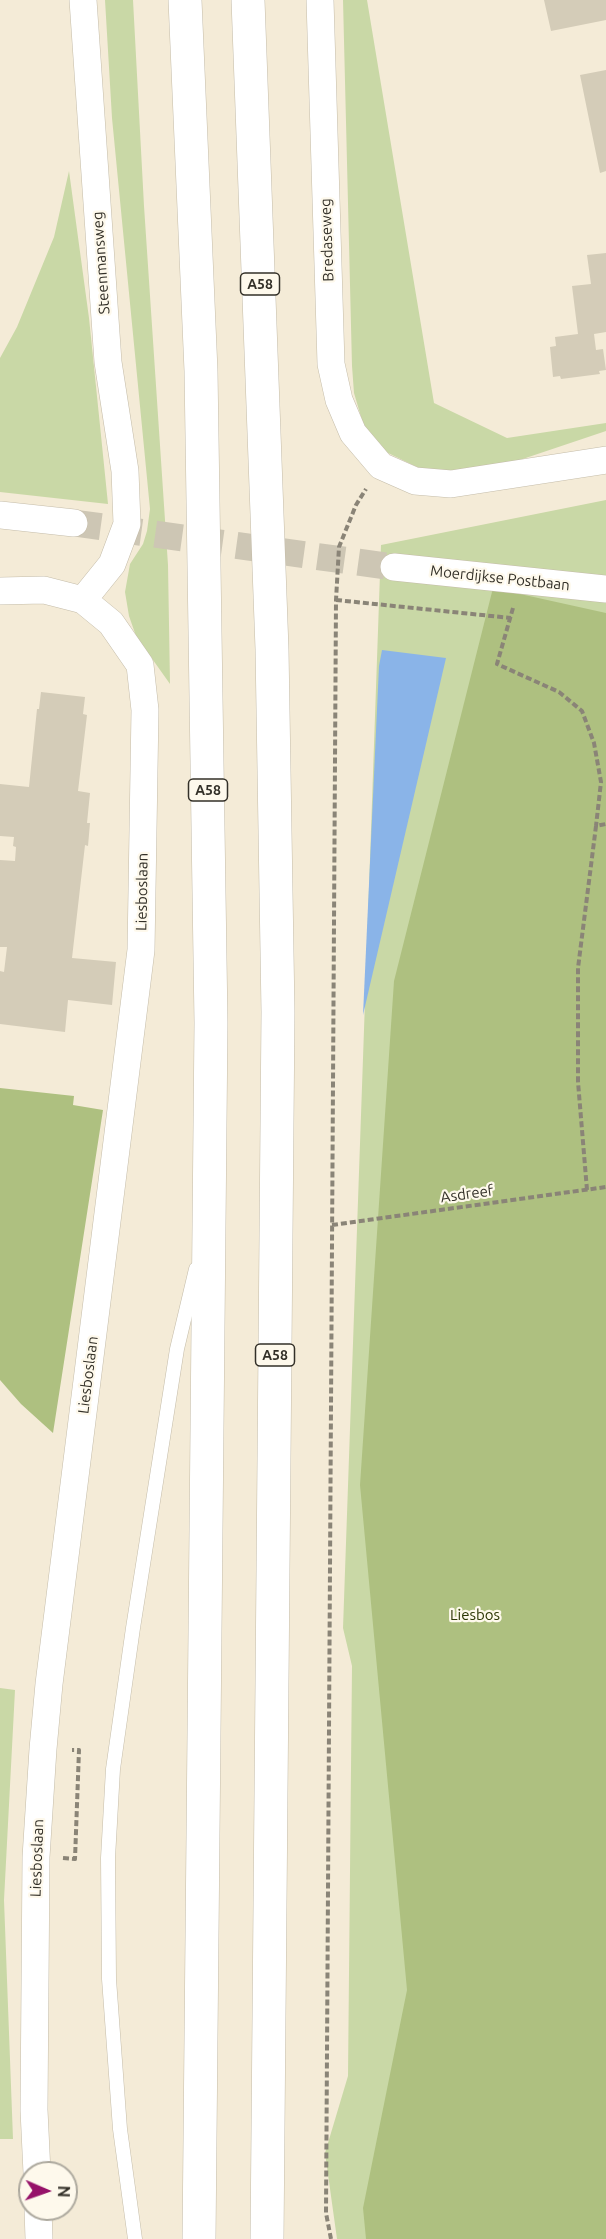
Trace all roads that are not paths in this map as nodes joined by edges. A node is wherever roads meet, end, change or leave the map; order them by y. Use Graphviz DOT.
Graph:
graph roads {
  1 [pos="83,0"];
  2 [pos="185,0"];
  3 [pos="248,0"];
  4 [pos="265,0"];
  5 [pos="320,0"];
  6 [pos="253,96"];
  7 [pos="606,460"];
  8 [pos="0,515"];
  9 [pos="74,523"];
  10 [pos="394,567"];
  11 [pos="606,589"];
  12 [pos="0,591"];
  13 [pos="83,600"];
  14 [pos="210,1208"];
  15 [pos="36,2161"];
  16 [pos="38,2221"];
  17 [pos="39,2239"];
  18 [pos="135,2239"];
  19 [pos="199,2239"];
  20 [pos="267,2239"];
  1 -- 13 [label="street, Steenmansweg"];
  2 -- 14 [label="highway, A58"];
  3 -- 6 [label="highway, A58"];
  4 -- 6 [label="highway, A58"];
  5 -- 7 [label="street, Bredaseweg"];
  6 -- 20 [label="highway, A58"];
  8 -- 9 [label="street"];
  10 -- 11 [label="street, Moerdijkse Postbaan"];
  12 -- 13 [label="street"];
  13 -- 15 [label="street, Liesboslaan"];
  14 -- 18 [label="lane, A58"];
  14 -- 19 [label="highway, A58"];
  16 -- 17 [label="street"];
}
